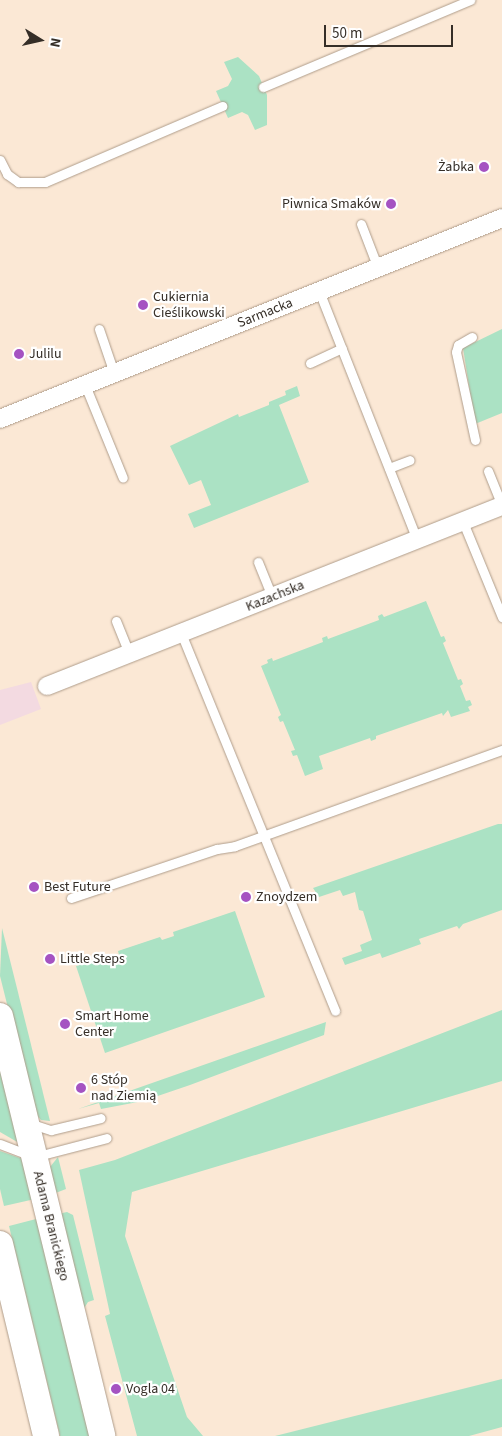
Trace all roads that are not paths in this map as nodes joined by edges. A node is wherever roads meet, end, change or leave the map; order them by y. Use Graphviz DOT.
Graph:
graph roads {
  1 [pos="470,0"];
  2 [pos="263,87"];
  3 [pos="222,106"];
  4 [pos="0,160"];
  5 [pos="502,218"];
  6 [pos="361,224"];
  7 [pos="378,268"];
  8 [pos="320,291"];
  9 [pos="99,329"];
  10 [pos="472,337"];
  11 [pos="342,348"];
  12 [pos="310,363"];
  13 [pos="114,372"];
  14 [pos="84,385"];
  15 [pos="0,419"];
  16 [pos="475,440"];
  17 [pos="410,460"];
  18 [pos="389,468"];
  19 [pos="488,471"];
  20 [pos="123,478"];
  21 [pos="502,506"];
  22 [pos="463,522"];
  23 [pos="417,540"];
  24 [pos="258,562"];
  25 [pos="272,597"];
  26 [pos="502,617"];
  27 [pos="116,621"];
  28 [pos="181,633"];
  29 [pos="128,654"];
  30 [pos="48,686"];
  31 [pos="502,750"];
  32 [pos="262,836"];
  33 [pos="71,898"];
  34 [pos="334,1011"];
  35 [pos="0,1016"];
  36 [pos="25,1118"];
  37 [pos="101,1118"];
  38 [pos="107,1138"];
  39 [pos="0,1144"];
  40 [pos="34,1157"];
  41 [pos="0,1244"];
  42 [pos="46,1436"];
  43 [pos="102,1436"];
  1 -- 2 [label="lane"];
  3 -- 4 [label="lane"];
  5 -- 7 [label="street, Sarmacka"];
  6 -- 7 [label="lane"];
  7 -- 8 [label="street, Sarmacka"];
  8 -- 11 [label="lane"];
  8 -- 13 [label="street, Sarmacka"];
  9 -- 13 [label="lane"];
  10 -- 16 [label="lane"];
  11 -- 12 [label="lane"];
  11 -- 18 [label="lane"];
  13 -- 14 [label="street, Sarmacka"];
  14 -- 15 [label="street, Sarmacka"];
  14 -- 20 [label="lane"];
  17 -- 18 [label="lane"];
  18 -- 23 [label="lane"];
  19 -- 21 [label="lane"];
  21 -- 22 [label="street, Kazachska"];
  22 -- 23 [label="street, Kazachska"];
  22 -- 26 [label="lane"];
  23 -- 25 [label="street, Kazachska"];
  24 -- 25 [label="lane"];
  25 -- 28 [label="street, Kazachska"];
  27 -- 29 [label="lane"];
  28 -- 29 [label="street, Kazachska"];
  28 -- 32 [label="lane"];
  29 -- 30 [label="street, Kazachska"];
  31 -- 32 [label="lane"];
  32 -- 33 [label="lane"];
  32 -- 34 [label="lane"];
  35 -- 36 [label="main road, Adama Branickiego"];
  36 -- 37 [label="lane"];
  36 -- 40 [label="main road, Adama Branickiego"];
  38 -- 40 [label="lane"];
  39 -- 40 [label="lane"];
  40 -- 43 [label="main road, Adama Branickiego"];
  41 -- 42 [label="main road"];
}
